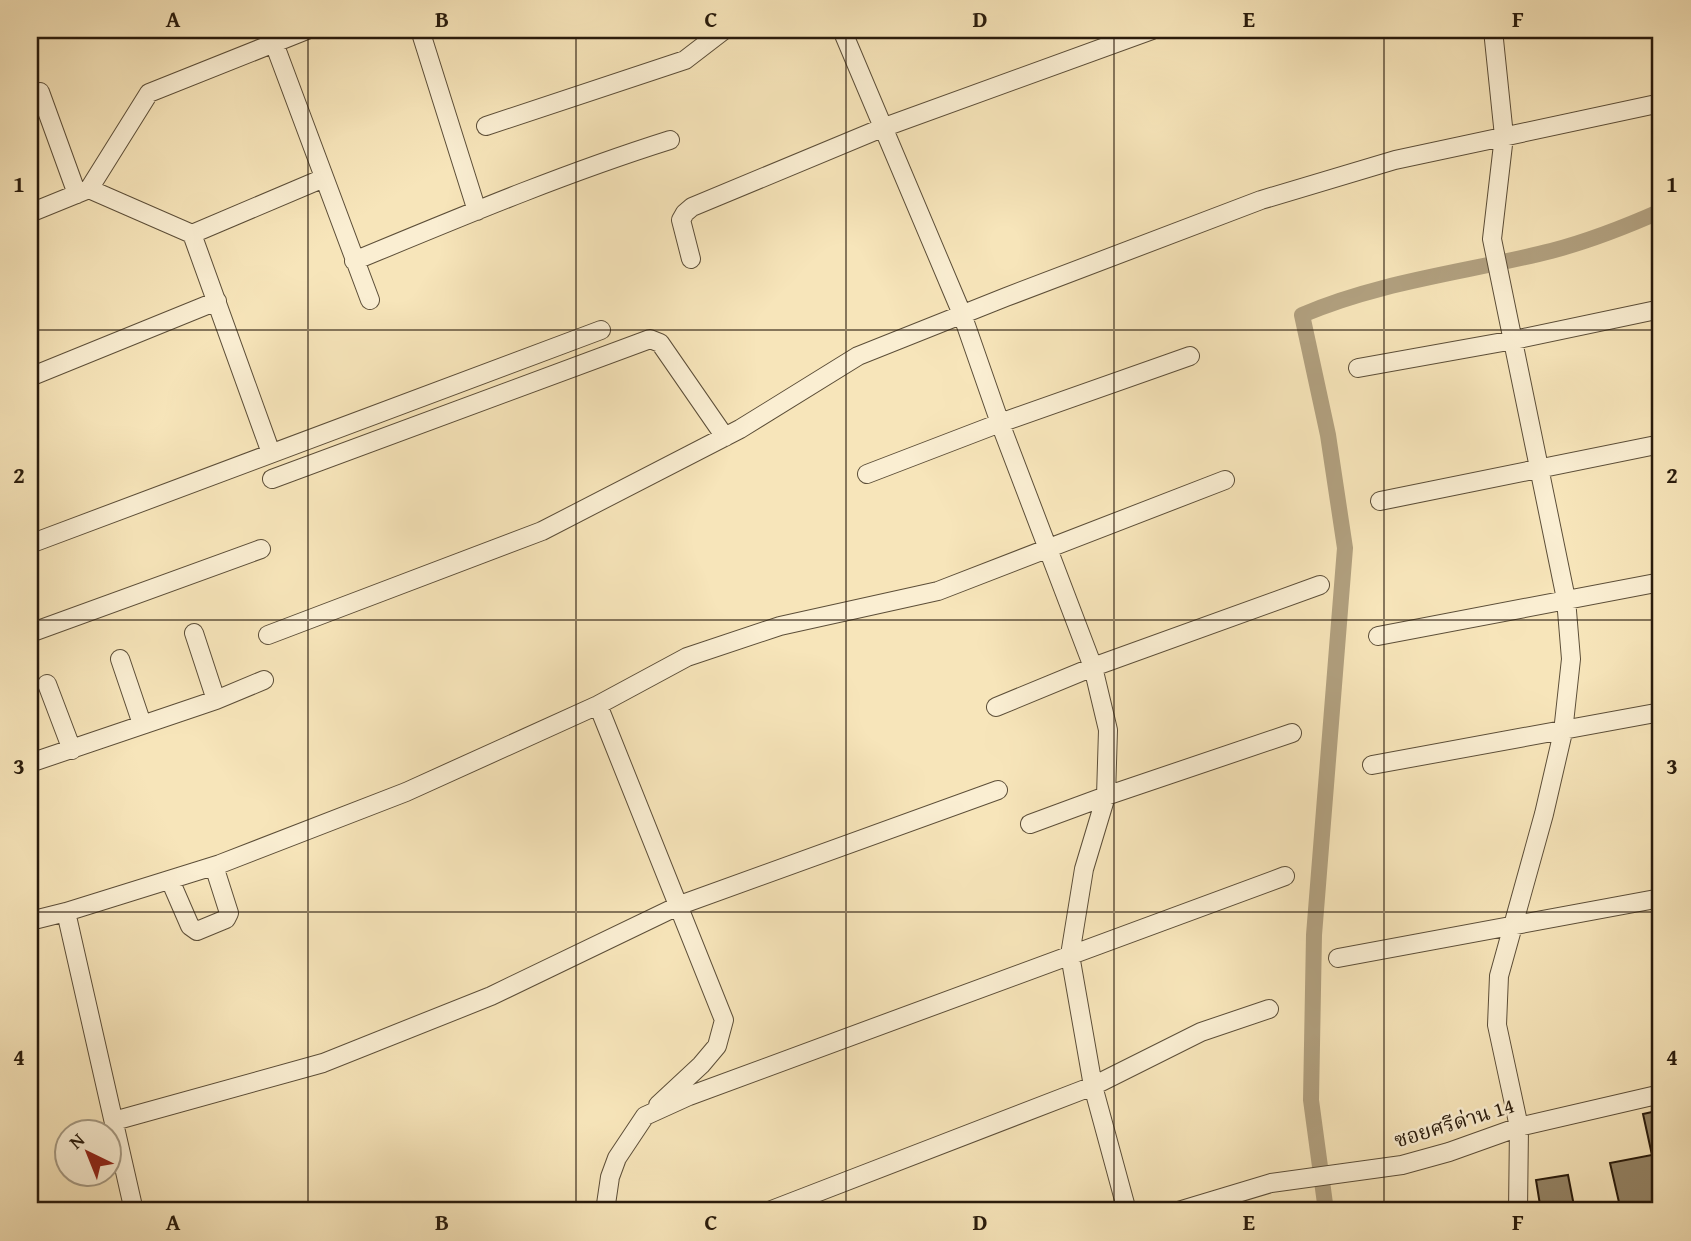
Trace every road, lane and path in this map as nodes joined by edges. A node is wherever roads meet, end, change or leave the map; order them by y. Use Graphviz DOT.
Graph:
graph roads {
  1 [pos="307,30"];
  2 [pos="420,30"];
  3 [pos="724,30"];
  4 [pos="842,30"];
  5 [pos="1152,30"];
  6 [pos="1493,30"];
  7 [pos="274,43"];
  8 [pos="40,92"];
  9 [pos="1661,103"];
  10 [pos="486,125"];
  11 [pos="882,128"];
  12 [pos="1504,136"];
  13 [pos="670,140"];
  14 [pos="324,178"];
  15 [pos="83,192"];
  16 [pos="477,211"];
  17 [pos="30,213"];
  18 [pos="192,234"];
  19 [pos="691,259"];
  20 [pos="355,261"];
  21 [pos="369,300"];
  22 [pos="217,301"];
  23 [pos="1661,309"];
  24 [pos="962,314"];
  25 [pos="601,331"];
  26 [pos="1514,340"];
  27 [pos="1190,356"];
  28 [pos="1358,368"];
  29 [pos="30,377"];
  30 [pos="1000,423"];
  31 [pos="725,437"];
  32 [pos="1661,444"];
  33 [pos="271,453"];
  34 [pos="1539,468"];
  35 [pos="867,474"];
  36 [pos="272,479"];
  37 [pos="1225,480"];
  38 [pos="1380,501"];
  39 [pos="30,544"];
  40 [pos="261,549"];
  41 [pos="1048,550"];
  42 [pos="1661,582"];
  43 [pos="1320,586"];
  44 [pos="1566,599"];
  45 [pos="30,633"];
  46 [pos="194,633"];
  47 [pos="268,635"];
  48 [pos="1378,636"];
  49 [pos="120,659"];
  50 [pos="1093,667"];
  51 [pos="264,680"];
  52 [pos="47,684"];
  53 [pos="216,700"];
  54 [pos="598,705"];
  55 [pos="996,707"];
  56 [pos="1661,712"];
  57 [pos="142,724"];
  58 [pos="1563,732"];
  59 [pos="1292,733"];
  60 [pos="72,750"];
  61 [pos="30,763"];
  62 [pos="1372,765"];
  63 [pos="998,790"];
  64 [pos="1106,796"];
  65 [pos="1030,824"];
  66 [pos="214,866"];
  67 [pos="1285,876"];
  68 [pos="170,880"];
  69 [pos="1661,898"];
  70 [pos="680,905"];
  71 [pos="66,912"];
  72 [pos="30,921"];
  73 [pos="1512,924"];
  74 [pos="1070,955"];
  75 [pos="1338,958"];
  76 [pos="1269,1009"];
  77 [pos="1093,1086"];
  78 [pos="1661,1094"];
  79 [pos="645,1116"];
  80 [pos="113,1118"];
  81 [pos="122,1119"];
  82 [pos="1519,1127"];
  83 [pos="122,1157"];
  84 [pos="134,1211"];
  85 [pos="605,1211"];
  86 [pos="769,1211"];
  87 [pos="1127,1211"];
  88 [pos="1178,1211"];
  89 [pos="1518,1211"];
  1 -- 7 [label="street"];
  2 -- 16 [label="street"];
  3 -- 10 [label="street"];
  4 -- 11 [label="street"];
  5 -- 11 [label="street"];
  6 -- 12 [label="street"];
  7 -- 14 [label="street"];
  7 -- 15 [label="street"];
  8 -- 15 [label="street"];
  9 -- 12 [label="street"];
  11 -- 19 [label="street"];
  11 -- 24 [label="street"];
  12 -- 24 [label="street"];
  12 -- 26 [label="street"];
  13 -- 16 [label="street"];
  14 -- 18 [label="street"];
  14 -- 20 [label="street"];
  15 -- 17 [label="street"];
  15 -- 18 [label="street"];
  16 -- 20 [label="street"];
  18 -- 22 [label="street"];
  20 -- 21 [label="street"];
  22 -- 29 [label="street"];
  22 -- 33 [label="street"];
  23 -- 26 [label="street"];
  24 -- 30 [label="street"];
  24 -- 31 [label="street"];
  25 -- 33 [label="street"];
  26 -- 28 [label="street"];
  26 -- 34 [label="street"];
  27 -- 30 [label="street"];
  30 -- 35 [label="street"];
  30 -- 41 [label="street"];
  31 -- 36 [label="street"];
  31 -- 47 [label="street"];
  32 -- 34 [label="street"];
  33 -- 39 [label="street"];
  34 -- 38 [label="street"];
  34 -- 44 [label="street"];
  37 -- 41 [label="street"];
  40 -- 45 [label="street"];
  41 -- 50 [label="street"];
  41 -- 54 [label="street"];
  42 -- 44 [label="street"];
  43 -- 50 [label="street"];
  44 -- 48 [label="street"];
  44 -- 58 [label="street"];
  46 -- 53 [label="street"];
  49 -- 57 [label="street"];
  50 -- 55 [label="street"];
  50 -- 64 [label="street"];
  51 -- 53 [label="street"];
  52 -- 60 [label="street"];
  53 -- 57 [label="street"];
  54 -- 66 [label="street"];
  54 -- 70 [label="street"];
  56 -- 58 [label="street"];
  57 -- 60 [label="street"];
  58 -- 62 [label="street"];
  58 -- 73 [label="street"];
  59 -- 64 [label="street"];
  60 -- 61 [label="street"];
  63 -- 70 [label="street"];
  64 -- 65 [label="street"];
  64 -- 74 [label="street"];
  66 -- 68 [label="street"];
  66 -- 68 [label="street"];
  67 -- 74 [label="street"];
  68 -- 71 [label="street"];
  69 -- 73 [label="street"];
  70 -- 79 [label="street"];
  70 -- 81 [label="street"];
  71 -- 72 [label="street"];
  71 -- 80 [label="street"];
  73 -- 75 [label="street"];
  73 -- 82 [label="street"];
  74 -- 77 [label="street"];
  74 -- 79 [label="street"];
  76 -- 77 [label="street"];
  77 -- 86 [label="street"];
  77 -- 87 [label="street"];
  78 -- 82 [label="street, ซอยศรีด่าน 14"];
  79 -- 85 [label="street"];
  82 -- 88 [label="street, ซอยศรีด่าน 14"];
  82 -- 89 [label="street"];
  83 -- 84 [label="street"];
}
